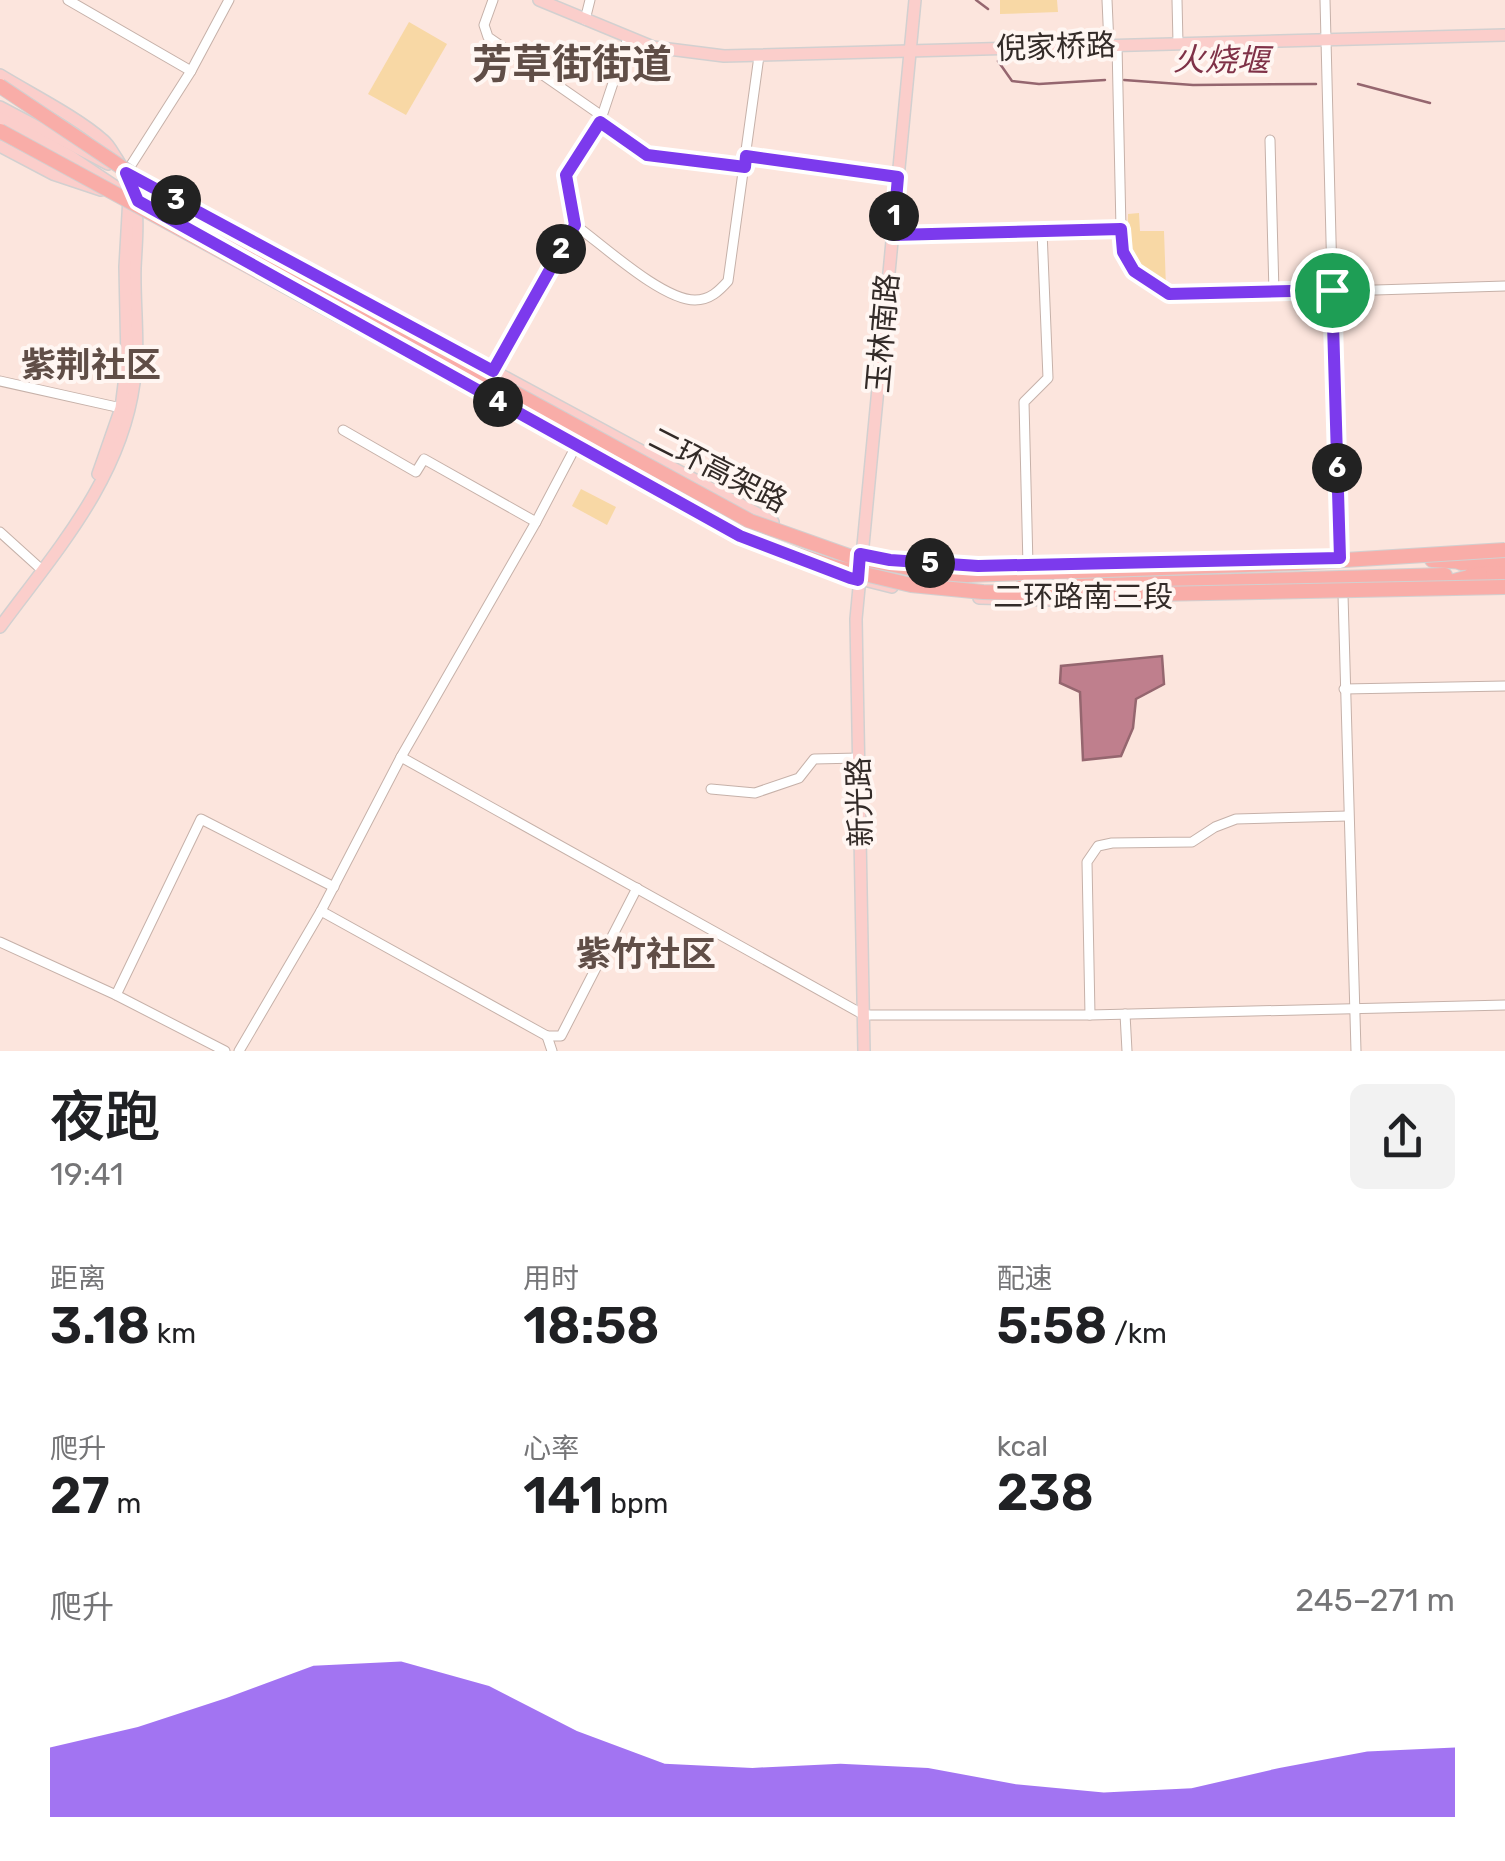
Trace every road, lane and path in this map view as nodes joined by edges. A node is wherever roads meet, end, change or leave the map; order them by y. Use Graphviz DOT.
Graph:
graph roads {
  1 [pos="68,0"];
  2 [pos="229,0"];
  3 [pos="493,0"];
  4 [pos="539,0"];
  5 [pos="590,0"];
  6 [pos="915,0"];
  7 [pos="1107,0"];
  8 [pos="1178,0"];
  9 [pos="1325,0"];
  10 [pos="82,4"];
  11 [pos="586,20"];
  12 [pos="1505,35"];
  13 [pos="628,38"];
  14 [pos="1326,40"];
  15 [pos="1178,43"];
  16 [pos="1113,45"];
  17 [pos="908,53"];
  18 [pos="759,56"];
  19 [pos="191,71"];
  20 [pos="0,75"];
  21 [pos="0,86"];
  22 [pos="0,106"];
  23 [pos="0,118"];
  24 [pos="601,119"];
  25 [pos="10,133"];
  26 [pos="1270,140"];
  27 [pos="746,162"];
  28 [pos="126,173"];
  29 [pos="898,177"];
  30 [pos="134,198"];
  31 [pos="575,225"];
  32 [pos="1121,229"];
  33 [pos="1042,231"];
  34 [pos="893,235"];
  35 [pos="1505,286"];
  36 [pos="1332,290"];
  37 [pos="1274,292"];
  38 [pos="493,371"];
  39 [pos="0,381"];
  40 [pos="121,408"];
  41 [pos="344,430"];
  42 [pos="576,446"];
  43 [pos="536,522"];
  44 [pos="0,532"];
  45 [pos="1505,548"];
  46 [pos="1410,550"];
  47 [pos="860,554"];
  48 [pos="1340,558"];
  49 [pos="1438,560"];
  50 [pos="1505,561"];
  51 [pos="909,562"];
  52 [pos="1466,562"];
  53 [pos="1028,566"];
  54 [pos="40,568"];
  55 [pos="1306,574"];
  56 [pos="967,575"];
  57 [pos="1495,575"];
  58 [pos="858,580"];
  59 [pos="1416,582"];
  60 [pos="875,584"];
  61 [pos="1194,588"];
  62 [pos="956,589"];
  63 [pos="1505,590"];
  64 [pos="1342,595"];
  65 [pos="1383,595"];
  66 [pos="1239,596"];
  67 [pos="0,616"];
  68 [pos="0,627"];
  69 [pos="1505,686"];
  70 [pos="1344,689"];
  71 [pos="401,757"];
  72 [pos="859,758"];
  73 [pos="711,788"];
  74 [pos="1348,816"];
  75 [pos="334,887"];
  76 [pos="637,888"];
  77 [pos="321,911"];
  78 [pos="0,942"];
  79 [pos="116,996"];
  80 [pos="1505,1005"];
  81 [pos="1354,1010"];
  82 [pos="1126,1014"];
  83 [pos="864,1015"];
  84 [pos="1090,1015"];
  85 [pos="548,1036"];
  86 [pos="561,1036"];
  87 [pos="225,1051"];
  88 [pos="239,1051"];
  89 [pos="552,1051"];
  90 [pos="566,1051"];
  91 [pos="864,1051"];
  92 [pos="1127,1051"];
  93 [pos="1356,1051"];
  1 -- 10 [label="street"];
  2 -- 19 [label="street"];
  3 -- 24 [label="street"];
  4 -- 11 [label="main road, 倪家桥路"];
  5 -- 11 [label="street"];
  6 -- 17 [label="main road, 玉林南路"];
  7 -- 16 [label="street"];
  8 -- 15 [label="street"];
  9 -- 14 [label="street"];
  10 -- 19 [label="street"];
  11 -- 13 [label="main road, 倪家桥路"];
  12 -- 14 [label="main road, 倪家桥路"];
  13 -- 18 [label="main road, 倪家桥路"];
  13 -- 24 [label="street"];
  14 -- 15 [label="main road, 倪家桥路"];
  14 -- 36 [label="street"];
  15 -- 16 [label="main road, 倪家桥路"];
  16 -- 17 [label="main road, 倪家桥路"];
  16 -- 32 [label="street"];
  17 -- 18 [label="main road, 倪家桥路"];
  17 -- 29 [label="main road, 玉林南路"];
  18 -- 27 [label="street"];
  19 -- 28 [label="street"];
  20 -- 28 [label="main road"];
  21 -- 56 [label="highway, 二环高架路, bridge"];
  22 -- 25 [label="main road, 二环路南三段"];
  23 -- 25 [label="main road, 二环路南三段"];
  24 -- 27 [label="street"];
  24 -- 31 [label="street"];
  25 -- 28 [label="main road, 二环路南三段"];
  25 -- 30 [label="main road, 二环路南三段"];
  25 -- 30 [label="main road"];
  25 -- 62 [label="highway, 二环高架路, bridge"];
  26 -- 37 [label="street"];
  27 -- 29 [label="street"];
  27 -- 31 [label="street"];
  28 -- 30 [label="main road"];
  28 -- 38 [label="main road, 二环路南三段"];
  29 -- 34 [label="main road, 玉林南路"];
  30 -- 40 [label="main road"];
  30 -- 42 [label="main road, 二环路南三段"];
  30 -- 54 [label="main road"];
  31 -- 38 [label="street"];
  32 -- 33 [label="street"];
  32 -- 37 [label="street"];
  33 -- 34 [label="street"];
  33 -- 53 [label="street"];
  34 -- 47 [label="main road, 玉林南路"];
  35 -- 36 [label="street"];
  36 -- 37 [label="street"];
  36 -- 48 [label="street"];
  38 -- 47 [label="main road, 二环路南三段"];
  39 -- 40 [label="street"];
  40 -- 54 [label="main road"];
  41 -- 43 [label="street"];
  42 -- 43 [label="street"];
  42 -- 58 [label="main road, 二环路南三段"];
  43 -- 71 [label="street"];
  44 -- 54 [label="street"];
  45 -- 46 [label="main road, 二环路南三段"];
  45 -- 56 [label="highway, 二环高架路, bridge"];
  46 -- 48 [label="main road, 二环路南三段"];
  46 -- 49 [label="main road"];
  47 -- 51 [label="main road, 二环路南三段"];
  47 -- 58 [label="main road, 新光路"];
  48 -- 53 [label="main road, 二环路南三段"];
  49 -- 51 [label="highway"];
  49 -- 52 [label="highway"];
  50 -- 52 [label="highway"];
  51 -- 53 [label="main road, 二环路南三段"];
  52 -- 55 [label="highway"];
  54 -- 67 [label="main road"];
  54 -- 68 [label="main road"];
  55 -- 56 [label="highway, bridge"];
  55 -- 57 [label="highway"];
  55 -- 62 [label="highway, bridge"];
  57 -- 59 [label="highway"];
  58 -- 60 [label="main road, 二环路南三段"];
  58 -- 72 [label="main road, 新光路"];
  59 -- 61 [label="highway"];
  59 -- 65 [label="main road"];
  60 -- 61 [label="highway"];
  60 -- 66 [label="main road, 二环路南三段"];
  61 -- 66 [label="main road"];
  62 -- 63 [label="highway, 二环高架路, bridge"];
  63 -- 65 [label="main road, 二环路南三段"];
  64 -- 65 [label="main road, 二环路南三段"];
  64 -- 66 [label="main road, 二环路南三段"];
  64 -- 70 [label="street"];
  69 -- 70 [label="street"];
  70 -- 74 [label="street"];
  71 -- 75 [label="street"];
  71 -- 76 [label="street"];
  72 -- 73 [label="street"];
  72 -- 83 [label="main road, 新光路"];
  74 -- 81 [label="street"];
  74 -- 84 [label="street"];
  75 -- 77 [label="street"];
  75 -- 79 [label="street"];
  76 -- 83 [label="street"];
  76 -- 86 [label="street"];
  77 -- 85 [label="street"];
  77 -- 88 [label="street"];
  78 -- 79 [label="street"];
  79 -- 87 [label="street"];
  80 -- 81 [label="street"];
  81 -- 82 [label="street"];
  81 -- 93 [label="street"];
  82 -- 84 [label="street"];
  82 -- 92 [label="street"];
  83 -- 84 [label="street"];
  83 -- 91 [label="main road, 新光路"];
  85 -- 86 [label="street"];
  85 -- 89 [label="street"];
  86 -- 90 [label="street"];
}
